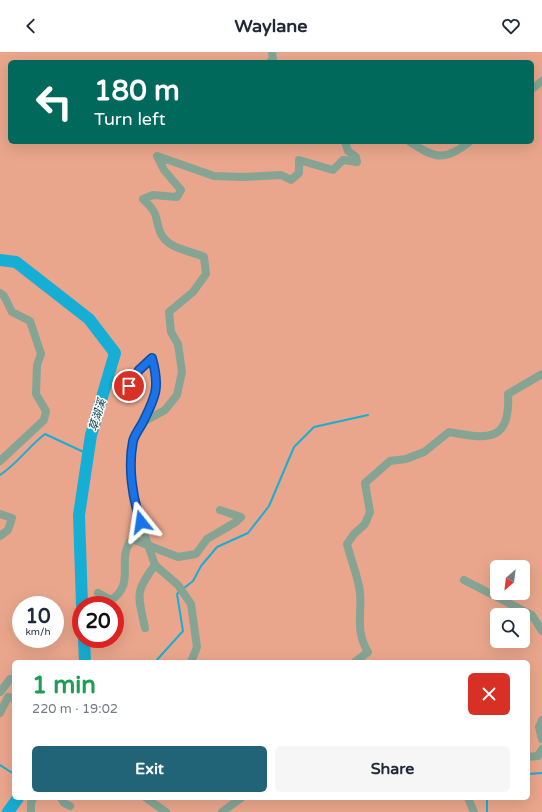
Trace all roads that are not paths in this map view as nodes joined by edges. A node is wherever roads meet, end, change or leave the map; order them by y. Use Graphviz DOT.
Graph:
graph roads {
  1 [pos="542,81"];
  2 [pos="534,87"];
  3 [pos="346,144"];
  4 [pos="413,144"];
  5 [pos="467,144"];
  6 [pos="0,293"];
  7 [pos="542,374"];
  8 [pos="125,394"];
  9 [pos="143,422"];
  10 [pos="0,461"];
  11 [pos="220,510"];
  12 [pos="0,514"];
  13 [pos="0,536"];
  14 [pos="149,547"];
  15 [pos="154,565"];
  16 [pos="464,580"];
  17 [pos="98,593"];
  18 [pos="145,628"];
  19 [pos="542,631"];
  20 [pos="192,660"];
  21 [pos="358,660"];
  22 [pos="12,678"];
  23 [pos="0,692"];
  24 [pos="12,698"];
  25 [pos="0,713"];
  26 [pos="542,720"];
  27 [pos="542,738"];
  28 [pos="542,749"];
  29 [pos="530,757"];
  30 [pos="33,800"];
  31 [pos="62,800"];
  32 [pos="149,800"];
  33 [pos="238,800"];
  34 [pos="469,800"];
  35 [pos="70,806"];
  36 [pos="31,812"];
  37 [pos="166,812"];
  38 [pos="222,812"];
  39 [pos="474,812"];
  1 -- 2 [label="street"];
  3 -- 9 [label="street"];
  4 -- 5 [label="street"];
  6 -- 10 [label="street"];
  7 -- 21 [label="street"];
  8 -- 9 [label="street"];
  9 -- 14 [label="street"];
  11 -- 14 [label="street"];
  12 -- 13 [label="street"];
  14 -- 15 [label="street"];
  14 -- 17 [label="street"];
  15 -- 18 [label="street"];
  15 -- 20 [label="street"];
  16 -- 19 [label="street"];
  22 -- 23 [label="street"];
  24 -- 25 [label="street"];
  26 -- 27 [label="street"];
  28 -- 29 [label="street"];
  30 -- 36 [label="street"];
  31 -- 35 [label="street"];
  32 -- 37 [label="street"];
  33 -- 38 [label="street"];
  34 -- 39 [label="street"];
}
